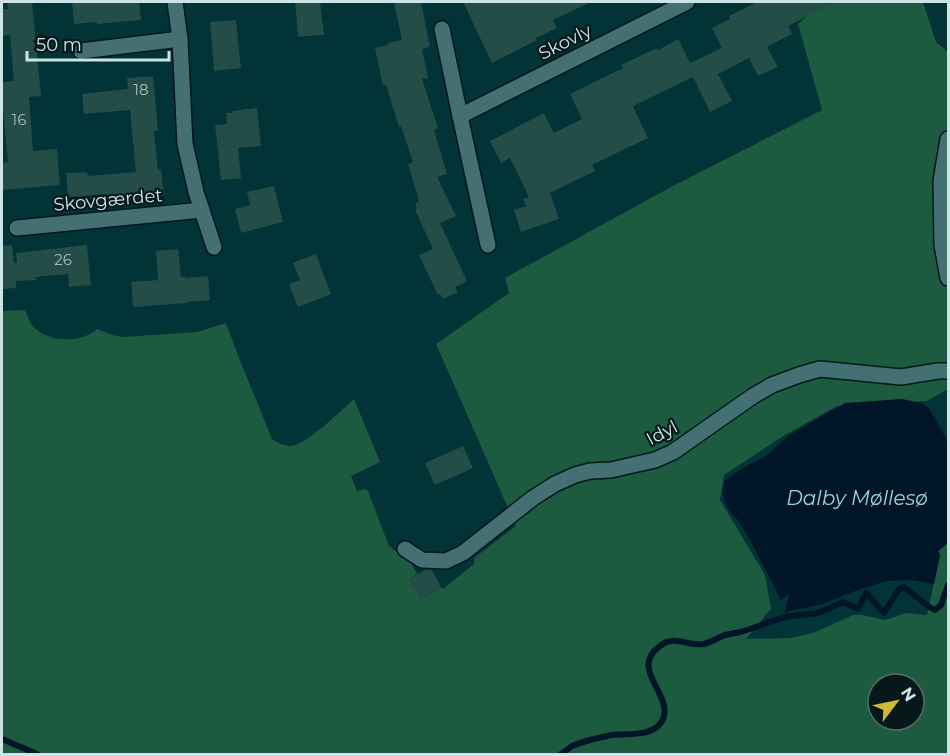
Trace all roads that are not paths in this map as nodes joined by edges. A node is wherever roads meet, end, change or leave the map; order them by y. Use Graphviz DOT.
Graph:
graph roads {
  1 [pos="175,2"];
  2 [pos="687,2"];
  3 [pos="442,29"];
  4 [pos="180,39"];
  5 [pos="81,51"];
  6 [pos="460,116"];
  7 [pos="948,139"];
  8 [pos="202,210"];
  9 [pos="17,228"];
  10 [pos="488,245"];
  11 [pos="214,247"];
  12 [pos="948,278"];
  13 [pos="948,371"];
  14 [pos="405,549"];
  1 -- 4 [label="street"];
  2 -- 6 [label="street, Skovly"];
  3 -- 6 [label="street"];
  4 -- 5 [label="street"];
  4 -- 8 [label="street"];
  6 -- 10 [label="street"];
  7 -- 12 [label="street"];
  8 -- 9 [label="street, Skovgærdet"];
  8 -- 11 [label="street"];
  13 -- 14 [label="street, Idyl"];
}
